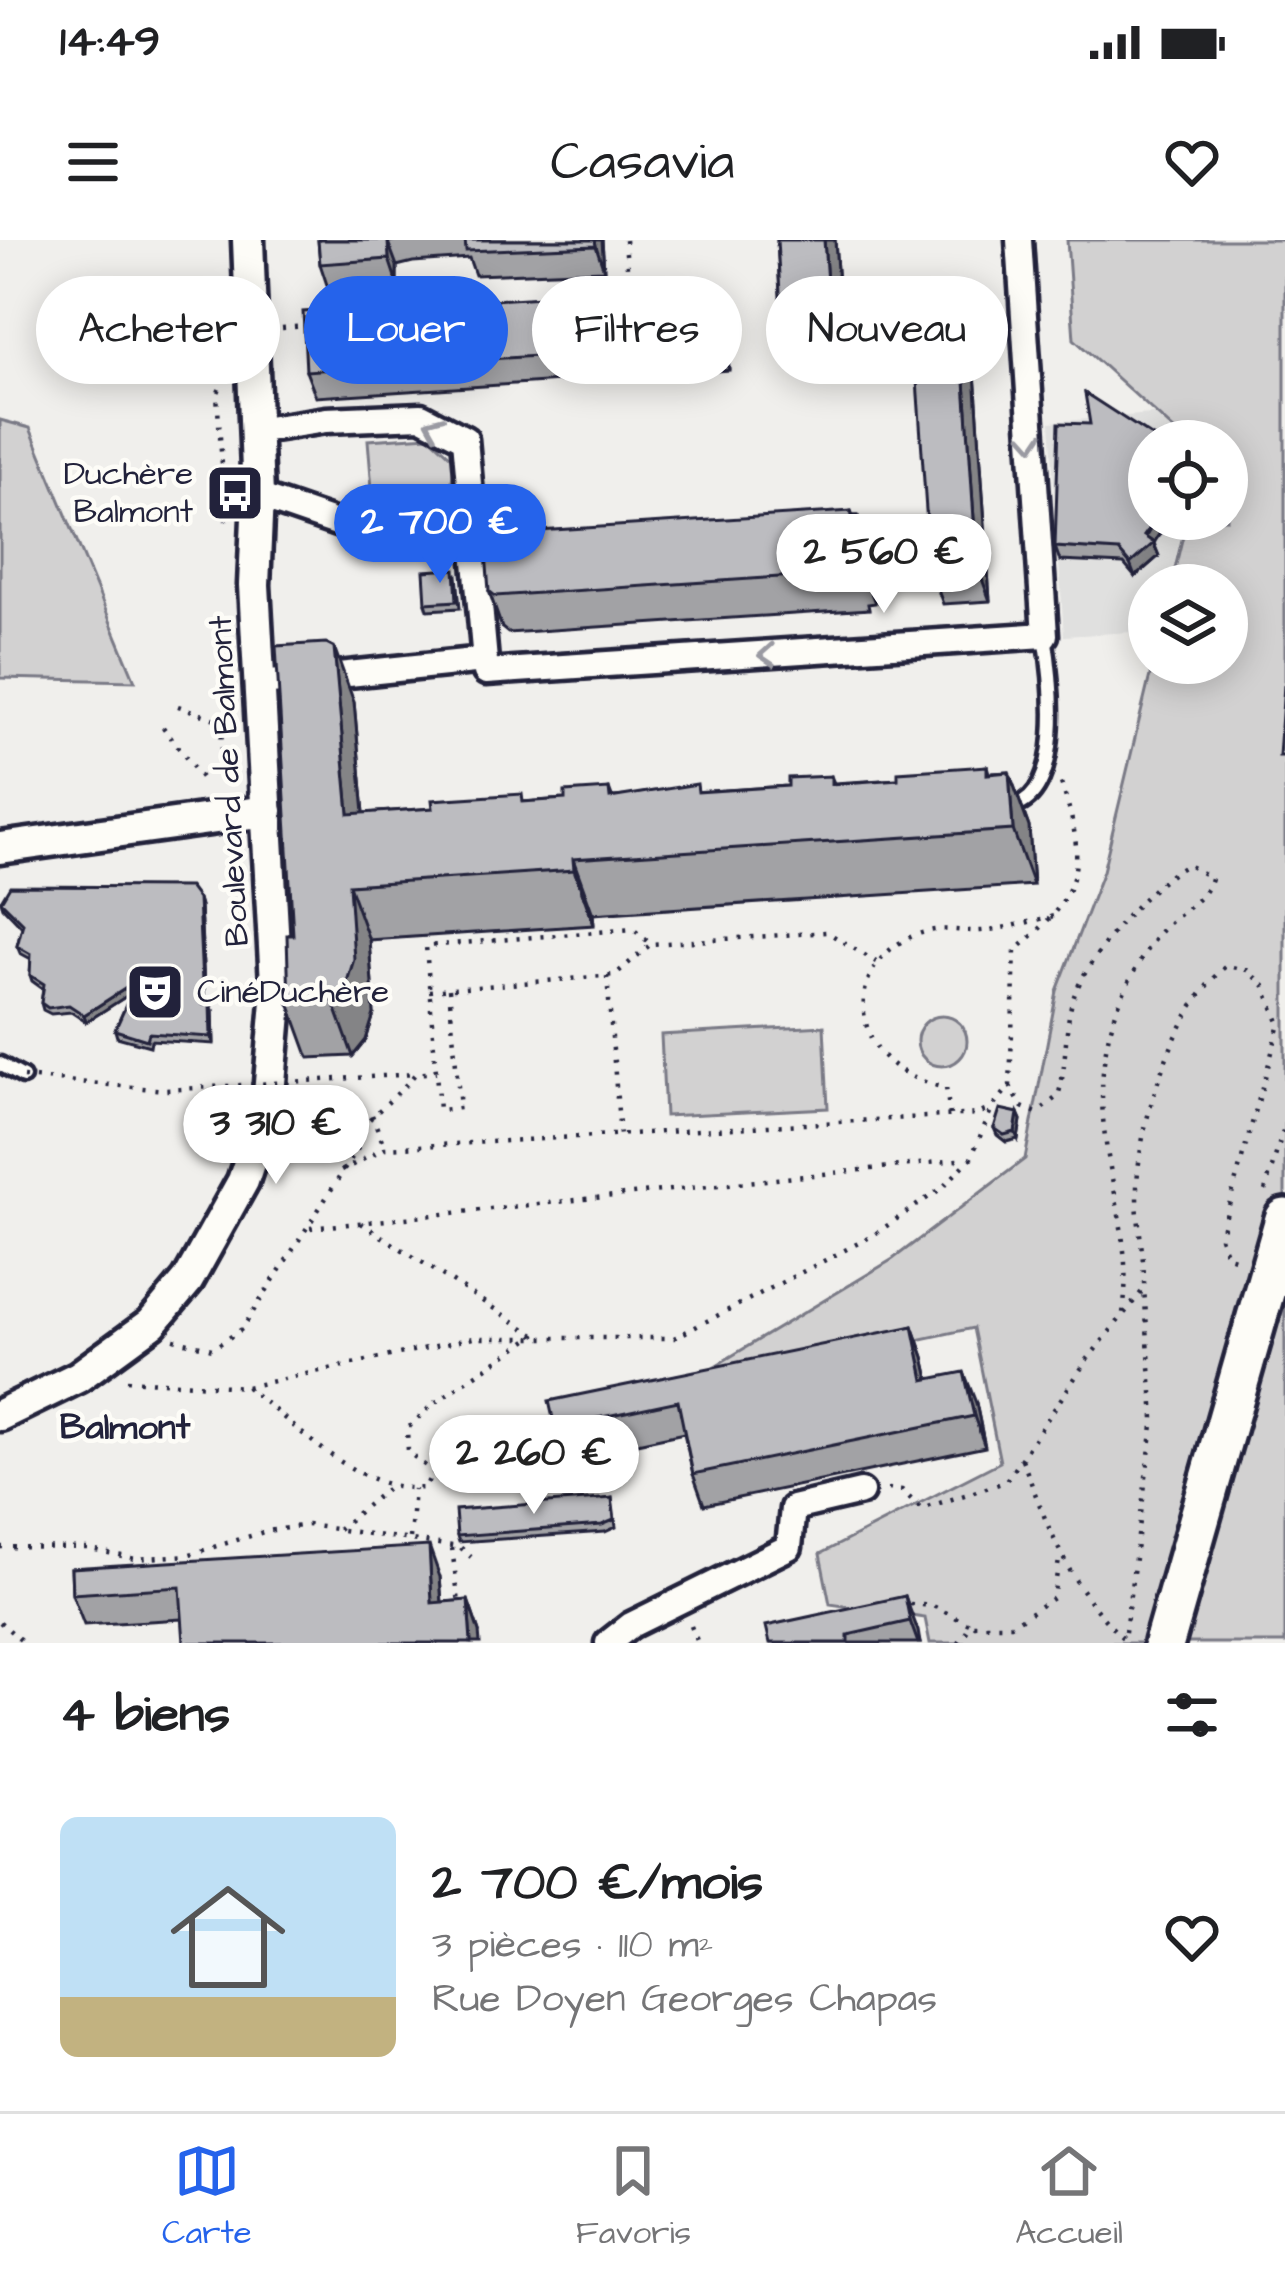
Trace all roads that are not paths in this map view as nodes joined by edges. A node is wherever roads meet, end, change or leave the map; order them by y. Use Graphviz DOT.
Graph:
graph roads {
  1 [pos="248,240"];
  2 [pos="1019,240"];
  3 [pos="254,431"];
  4 [pos="258,496"];
  5 [pos="471,522"];
  6 [pos="1045,635"];
  7 [pos="484,660"];
  8 [pos="261,683"];
  9 [pos="268,811"];
  10 [pos="986,811"];
  11 [pos="0,848"];
  12 [pos="0,1064"];
  13 [pos="23,1077"];
  14 [pos="1285,1219"];
  15 [pos="0,1415"];
  16 [pos="861,1492"];
  17 [pos="608,1643"];
  18 [pos="1164,1643"];
  1 -- 3 [label="street, Boulevard de Balmont"];
  2 -- 6 [label="street, one-way"];
  3 -- 4 [label="street, Boulevard de Balmont"];
  5 -- 3 [label="street, one-way"];
  4 -- 5 [label="street"];
  4 -- 8 [label="street, Boulevard de Balmont"];
  5 -- 7 [label="street"];
  6 -- 7 [label="street, one-way"];
  6 -- 10 [label="lane"];
  7 -- 8 [label="street"];
  8 -- 9 [label="street, Boulevard de Balmont"];
  9 -- 11 [label="street"];
  9 -- 15 [label="street, Boulevard de Balmont"];
  12 -- 13 [label="lane"];
  14 -- 18 [label="main road"];
  16 -- 17 [label="street"];
}
